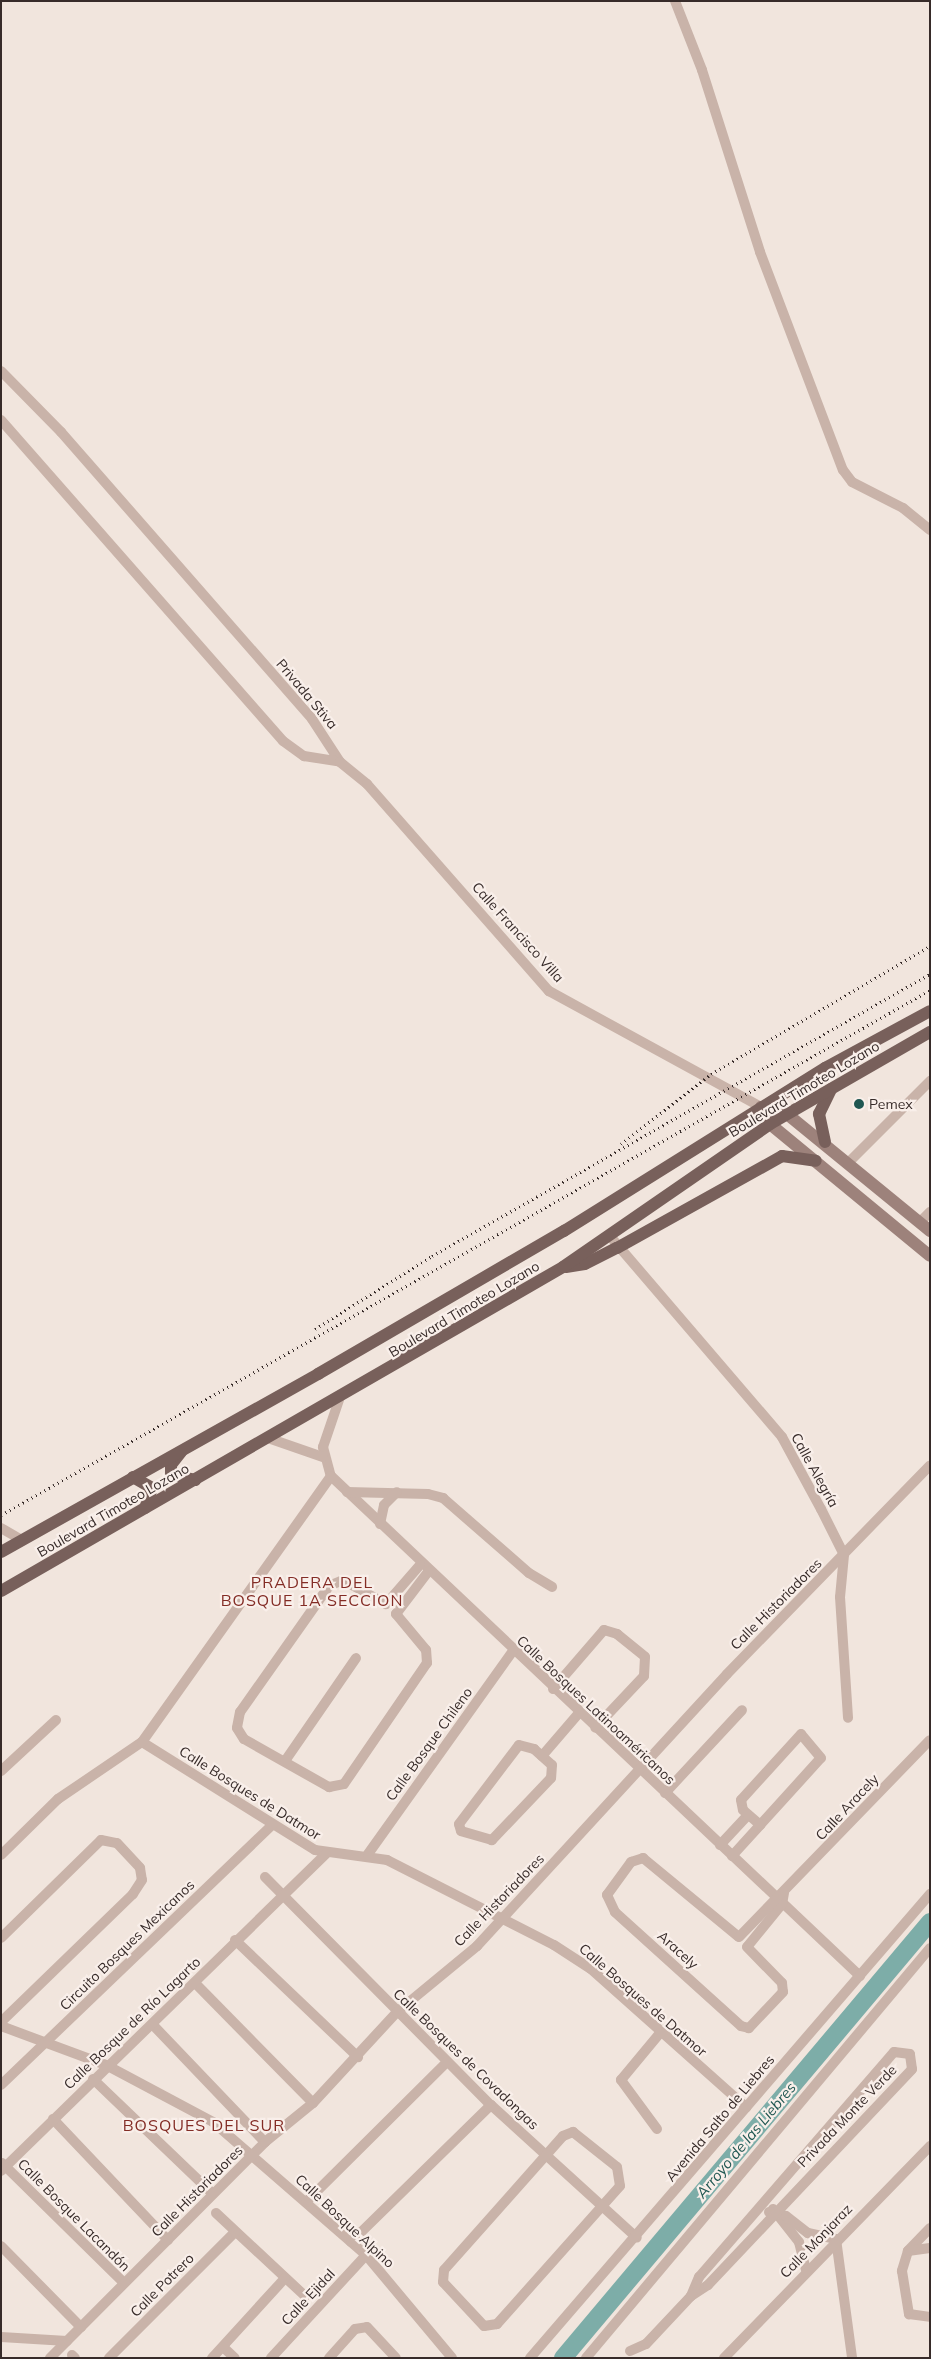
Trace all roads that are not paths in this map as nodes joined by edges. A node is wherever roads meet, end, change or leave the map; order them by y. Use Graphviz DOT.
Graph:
graph roads {
  1 [pos="675,1"];
  2 [pos="1,371"];
  3 [pos="1,420"];
  4 [pos="930,530"];
  5 [pos="340,762"];
  6 [pos="930,1011"];
  7 [pos="930,1032"];
  8 [pos="930,1081"];
  9 [pos="831,1089"];
  10 [pos="761,1107"];
  11 [pos="787,1114"];
  12 [pos="770,1124"];
  13 [pos="825,1142"];
  14 [pos="816,1161"];
  15 [pos="849,1162"];
  16 [pos="930,1212"];
  17 [pos="920,1222"];
  18 [pos="930,1231"];
  19 [pos="609,1235"];
  20 [pos="617,1248"];
  21 [pos="930,1256"];
  22 [pos="563,1267"];
  23 [pos="339,1400"];
  24 [pos="268,1438"];
  25 [pos="182,1450"];
  26 [pos="323,1457"];
  27 [pos="930,1465"];
  28 [pos="331,1476"];
  29 [pos="133,1477"];
  30 [pos="195,1480"];
  31 [pos="347,1492"];
  32 [pos="397,1492"];
  33 [pos="145,1508"];
  34 [pos="380,1524"];
  35 [pos="1,1528"];
  36 [pos="22,1540"];
  37 [pos="1,1552"];
  38 [pos="844,1555"];
  39 [pos="424,1569"];
  40 [pos="552,1587"];
  41 [pos="1,1591"];
  42 [pos="513,1651"];
  43 [pos="356,1658"];
  44 [pos="553,1689"];
  45 [pos="742,1710"];
  46 [pos="579,1713"];
  47 [pos="848,1718"];
  48 [pos="56,1720"];
  49 [pos="595,1728"];
  50 [pos="930,1740"];
  51 [pos="142,1742"];
  52 [pos="542,1756"];
  53 [pos="285,1761"];
  54 [pos="639,1769"];
  55 [pos="1,1771"];
  56 [pos="665,1793"];
  57 [pos="748,1815"];
  58 [pos="272,1825"];
  59 [pos="760,1825"];
  60 [pos="720,1845"];
  61 [pos="326,1854"];
  62 [pos="368,1854"];
  63 [pos="1,1855"];
  64 [pos="732,1856"];
  65 [pos="265,1876"];
  66 [pos="281,1893"];
  67 [pos="930,1894"];
  68 [pos="780,1898"];
  69 [pos="501,1920"];
  70 [pos="1,1938"];
  71 [pos="236,1940"];
  72 [pos="930,1948"];
  73 [pos="860,1976"];
  74 [pos="195,1983"];
  75 [pos="397,2012"];
  76 [pos="1,2022"];
  77 [pos="153,2025"];
  78 [pos="1,2026"];
  79 [pos="660,2033"];
  80 [pos="42,2044"];
  81 [pos="358,2057"];
  82 [pos="447,2062"];
  83 [pos="106,2066"];
  84 [pos="93,2079"];
  85 [pos="1,2085"];
  86 [pos="313,2103"];
  87 [pos="491,2105"];
  88 [pos="746,2107"];
  89 [pos="53,2119"];
  90 [pos="657,2129"];
  91 [pos="265,2142"];
  92 [pos="930,2146"];
  93 [pos="254,2154"];
  94 [pos="547,2155"];
  95 [pos="3,2166"];
  96 [pos="213,2194"];
  97 [pos="773,2194"];
  98 [pos="306,2202"];
  99 [pos="603,2207"];
  100 [pos="757,2212"];
  101 [pos="773,2212"];
  102 [pos="216,2213"];
  103 [pos="930,2228"];
  104 [pos="235,2232"];
  105 [pos="808,2233"];
  106 [pos="636,2238"];
  107 [pos="836,2239"];
  108 [pos="168,2240"];
  109 [pos="350,2242"];
  110 [pos="799,2242"];
  111 [pos="1,2246"];
  112 [pos="930,2248"];
  113 [pos="908,2250"];
  114 [pos="366,2255"];
  115 [pos="806,2270"];
  116 [pos="285,2278"];
  117 [pos="124,2284"];
  118 [pos="305,2296"];
  119 [pos="691,2296"];
  120 [pos="930,2317"];
  121 [pos="81,2327"];
  122 [pos="4,2336"];
  123 [pos="67,2341"];
  124 [pos="223,2347"];
  125 [pos="630,2350"];
  126 [pos="50,2358"];
  127 [pos="109,2358"];
  128 [pos="212,2358"];
  129 [pos="235,2358"];
  130 [pos="271,2358"];
  131 [pos="329,2358"];
  132 [pos="396,2358"];
  133 [pos="452,2358"];
  134 [pos="530,2358"];
  135 [pos="586,2358"];
  136 [pos="724,2358"];
  137 [pos="852,2358"];
  1 -- 4 [label="street"];
  2 -- 5 [label="street, Privada Stiva"];
  3 -- 5 [label="street"];
  5 -- 10 [label="street, Calle Francisco Villa"];
  6 -- 10 [label="main road, Boulevard Timoteo Lozano"];
  7 -- 9 [label="main road, Boulevard Timoteo Lozano"];
  8 -- 15 [label="street"];
  9 -- 11 [label="main road, Boulevard Timoteo Lozano"];
  9 -- 13 [label="main road"];
  10 -- 11 [label="main road"];
  10 -- 12 [label="main road"];
  10 -- 25 [label="main road, Boulevard Timoteo Lozano"];
  11 -- 12 [label="main road, Boulevard Timoteo Lozano"];
  11 -- 13 [label="main road"];
  12 -- 14 [label="main road"];
  12 -- 19 [label="main road, Boulevard Timoteo Lozano"];
  13 -- 15 [label="main road"];
  14 -- 20 [label="main road"];
  14 -- 21 [label="main road"];
  15 -- 17 [label="main road"];
  16 -- 17 [label="street"];
  17 -- 18 [label="main road"];
  19 -- 20 [label="street, Calle Alegría"];
  19 -- 22 [label="main road, Boulevard Timoteo Lozano"];
  20 -- 22 [label="main road"];
  20 -- 38 [label="street, Calle Alegría"];
  22 -- 23 [label="main road, Boulevard Timoteo Lozano"];
  23 -- 24 [label="main road, Boulevard Timoteo Lozano"];
  23 -- 26 [label="street"];
  24 -- 26 [label="street"];
  24 -- 30 [label="main road, Boulevard Timoteo Lozano"];
  25 -- 29 [label="main road, Boulevard Timoteo Lozano"];
  25 -- 30 [label="main road"];
  26 -- 28 [label="street, Calle Bosques Latinoaméricanos"];
  27 -- 38 [label="street, Calle Historiadores"];
  28 -- 31 [label="street, Calle Bosques Latinoaméricanos"];
  28 -- 51 [label="street"];
  29 -- 33 [label="main road"];
  29 -- 36 [label="main road, Boulevard Timoteo Lozano"];
  30 -- 33 [label="main road, Boulevard Timoteo Lozano"];
  31 -- 32 [label="street"];
  31 -- 34 [label="street, Calle Bosques Latinoaméricanos"];
  32 -- 34 [label="street"];
  32 -- 40 [label="street"];
  33 -- 41 [label="main road, Boulevard Timoteo Lozano"];
  34 -- 39 [label="street, Calle Bosques Latinoaméricanos"];
  35 -- 36 [label="street"];
  36 -- 37 [label="main road, Boulevard Timoteo Lozano"];
  38 -- 47 [label="street"];
  38 -- 54 [label="street, Calle Historiadores"];
  39 -- 42 [label="street, Calle Bosques Latinoaméricanos"];
  39 -- 53 [label="street"];
  39 -- 53 [label="street"];
  42 -- 44 [label="street, Calle Bosques Latinoaméricanos"];
  42 -- 62 [label="street, Calle Bosque Chileno"];
  43 -- 53 [label="street"];
  44 -- 46 [label="street, Calle Bosques Latinoaméricanos"];
  44 -- 49 [label="street"];
  45 -- 56 [label="street"];
  46 -- 49 [label="street, Calle Bosques Latinoaméricanos"];
  46 -- 52 [label="street"];
  48 -- 55 [label="street"];
  49 -- 54 [label="street, Calle Bosques Latinoaméricanos"];
  50 -- 68 [label="street, Calle Aracely"];
  51 -- 58 [label="street, Calle Bosques de Datmor"];
  51 -- 63 [label="street"];
  52 -- 52 [label="street"];
  54 -- 56 [label="street, Calle Bosques Latinoaméricanos"];
  54 -- 69 [label="street, Calle Historiadores"];
  56 -- 60 [label="street, Calle Bosques Latinoaméricanos"];
  57 -- 59 [label="street"];
  57 -- 59 [label="street"];
  57 -- 60 [label="street"];
  58 -- 61 [label="street, Calle Bosques de Datmor"];
  58 -- 80 [label="street, Circuito Bosques Mexicanos"];
  59 -- 64 [label="street"];
  60 -- 64 [label="street, Calle Bosques Latinoaméricanos"];
  61 -- 62 [label="street, Calle Bosques de Datmor"];
  61 -- 66 [label="street, Calle Bosque de Río Lagarto"];
  62 -- 69 [label="street, Calle Bosques de Datmor"];
  64 -- 68 [label="street, Calle Bosques Latinoaméricanos"];
  65 -- 66 [label="street, Calle Bosques de Covadongas"];
  66 -- 71 [label="street, Calle Bosque de Río Lagarto"];
  66 -- 75 [label="street, Calle Bosques de Covadongas"];
  67 -- 73 [label="street, Avenida Salto de Liebres"];
  68 -- 68 [label="street, Aracely"];
  68 -- 73 [label="street, Calle Bosques Latinoaméricanos"];
  69 -- 75 [label="street, Calle Historiadores"];
  69 -- 79 [label="street, Calle Bosques de Datmor"];
  70 -- 76 [label="street"];
  71 -- 74 [label="street, Calle Bosque de Río Lagarto"];
  71 -- 81 [label="street"];
  72 -- 135 [label="street"];
  73 -- 88 [label="street, Avenida Salto de Liebres"];
  74 -- 77 [label="street, Calle Bosque de Río Lagarto"];
  74 -- 86 [label="street"];
  75 -- 81 [label="street, Calle Historiadores"];
  75 -- 82 [label="street, Calle Bosques de Covadongas"];
  77 -- 83 [label="street, Calle Bosque de Río Lagarto"];
  77 -- 91 [label="street"];
  78 -- 80 [label="street, Calle Bosque Alpino"];
  79 -- 88 [label="street, Calle Bosques de Datmor"];
  79 -- 90 [label="street"];
  80 -- 83 [label="street, Calle Bosque Alpino"];
  80 -- 85 [label="street, Circuito Bosques Mexicanos"];
  81 -- 86 [label="street, Calle Historiadores"];
  82 -- 87 [label="street, Calle Bosques de Covadongas"];
  82 -- 98 [label="street"];
  83 -- 84 [label="street, Calle Bosque de Río Lagarto"];
  83 -- 93 [label="street, Calle Bosque Alpino"];
  84 -- 89 [label="street, Calle Bosque de Río Lagarto"];
  84 -- 96 [label="street"];
  86 -- 91 [label="street, Calle Historiadores"];
  87 -- 94 [label="street, Calle Bosques de Covadongas"];
  87 -- 109 [label="street"];
  88 -- 106 [label="street, Avenida Salto de Liebres"];
  89 -- 95 [label="street, Calle Bosque de Río Lagarto"];
  89 -- 108 [label="street"];
  91 -- 93 [label="street, Calle Historiadores"];
  92 -- 107 [label="street, Calle Monjaraz"];
  93 -- 96 [label="street, Calle Historiadores"];
  93 -- 98 [label="street, Calle Bosque Alpino"];
  94 -- 99 [label="street, Calle Bosques de Covadongas"];
  94 -- 99 [label="street"];
  94 -- 99 [label="street"];
  95 -- 117 [label="street, Calle Bosque Lacandón"];
  96 -- 108 [label="street, Calle Historiadores"];
  97 -- 100 [label="street, Privada Monte Verde"];
  97 -- 101 [label="street"];
  97 -- 101 [label="street, Privada Monte Verde"];
  98 -- 109 [label="street, Calle Bosque Alpino"];
  99 -- 106 [label="street, Calle Bosques de Covadongas"];
  100 -- 101 [label="street"];
  100 -- 119 [label="street, Privada Monte Verde"];
  101 -- 105 [label="street"];
  101 -- 110 [label="street"];
  101 -- 119 [label="street, Privada Monte Verde"];
  102 -- 104 [label="street"];
  103 -- 113 [label="street"];
  104 -- 116 [label="street"];
  104 -- 127 [label="street, Calle Potrero"];
  105 -- 107 [label="street"];
  105 -- 110 [label="street"];
  106 -- 134 [label="street, Avenida Salto de Liebres"];
  107 -- 115 [label="street, Calle Monjaraz"];
  107 -- 137 [label="street"];
  108 -- 117 [label="street, Calle Historiadores"];
  109 -- 114 [label="street, Calle Bosque Alpino"];
  110 -- 115 [label="street"];
  111 -- 121 [label="street"];
  112 -- 113 [label="street"];
  113 -- 120 [label="street"];
  114 -- 130 [label="street, Calle Ejidal"];
  114 -- 133 [label="street, Calle Bosque Alpino"];
  115 -- 136 [label="street, Calle Monjaraz"];
  116 -- 118 [label="street"];
  116 -- 124 [label="street"];
  117 -- 121 [label="street, Calle Historiadores"];
  119 -- 125 [label="street, Privada Monte Verde"];
  121 -- 123 [label="street, Calle Historiadores"];
  122 -- 123 [label="street"];
  123 -- 126 [label="street, Calle Historiadores"];
  124 -- 128 [label="street"];
  124 -- 129 [label="street"];
  131 -- 132 [label="street"];
}
